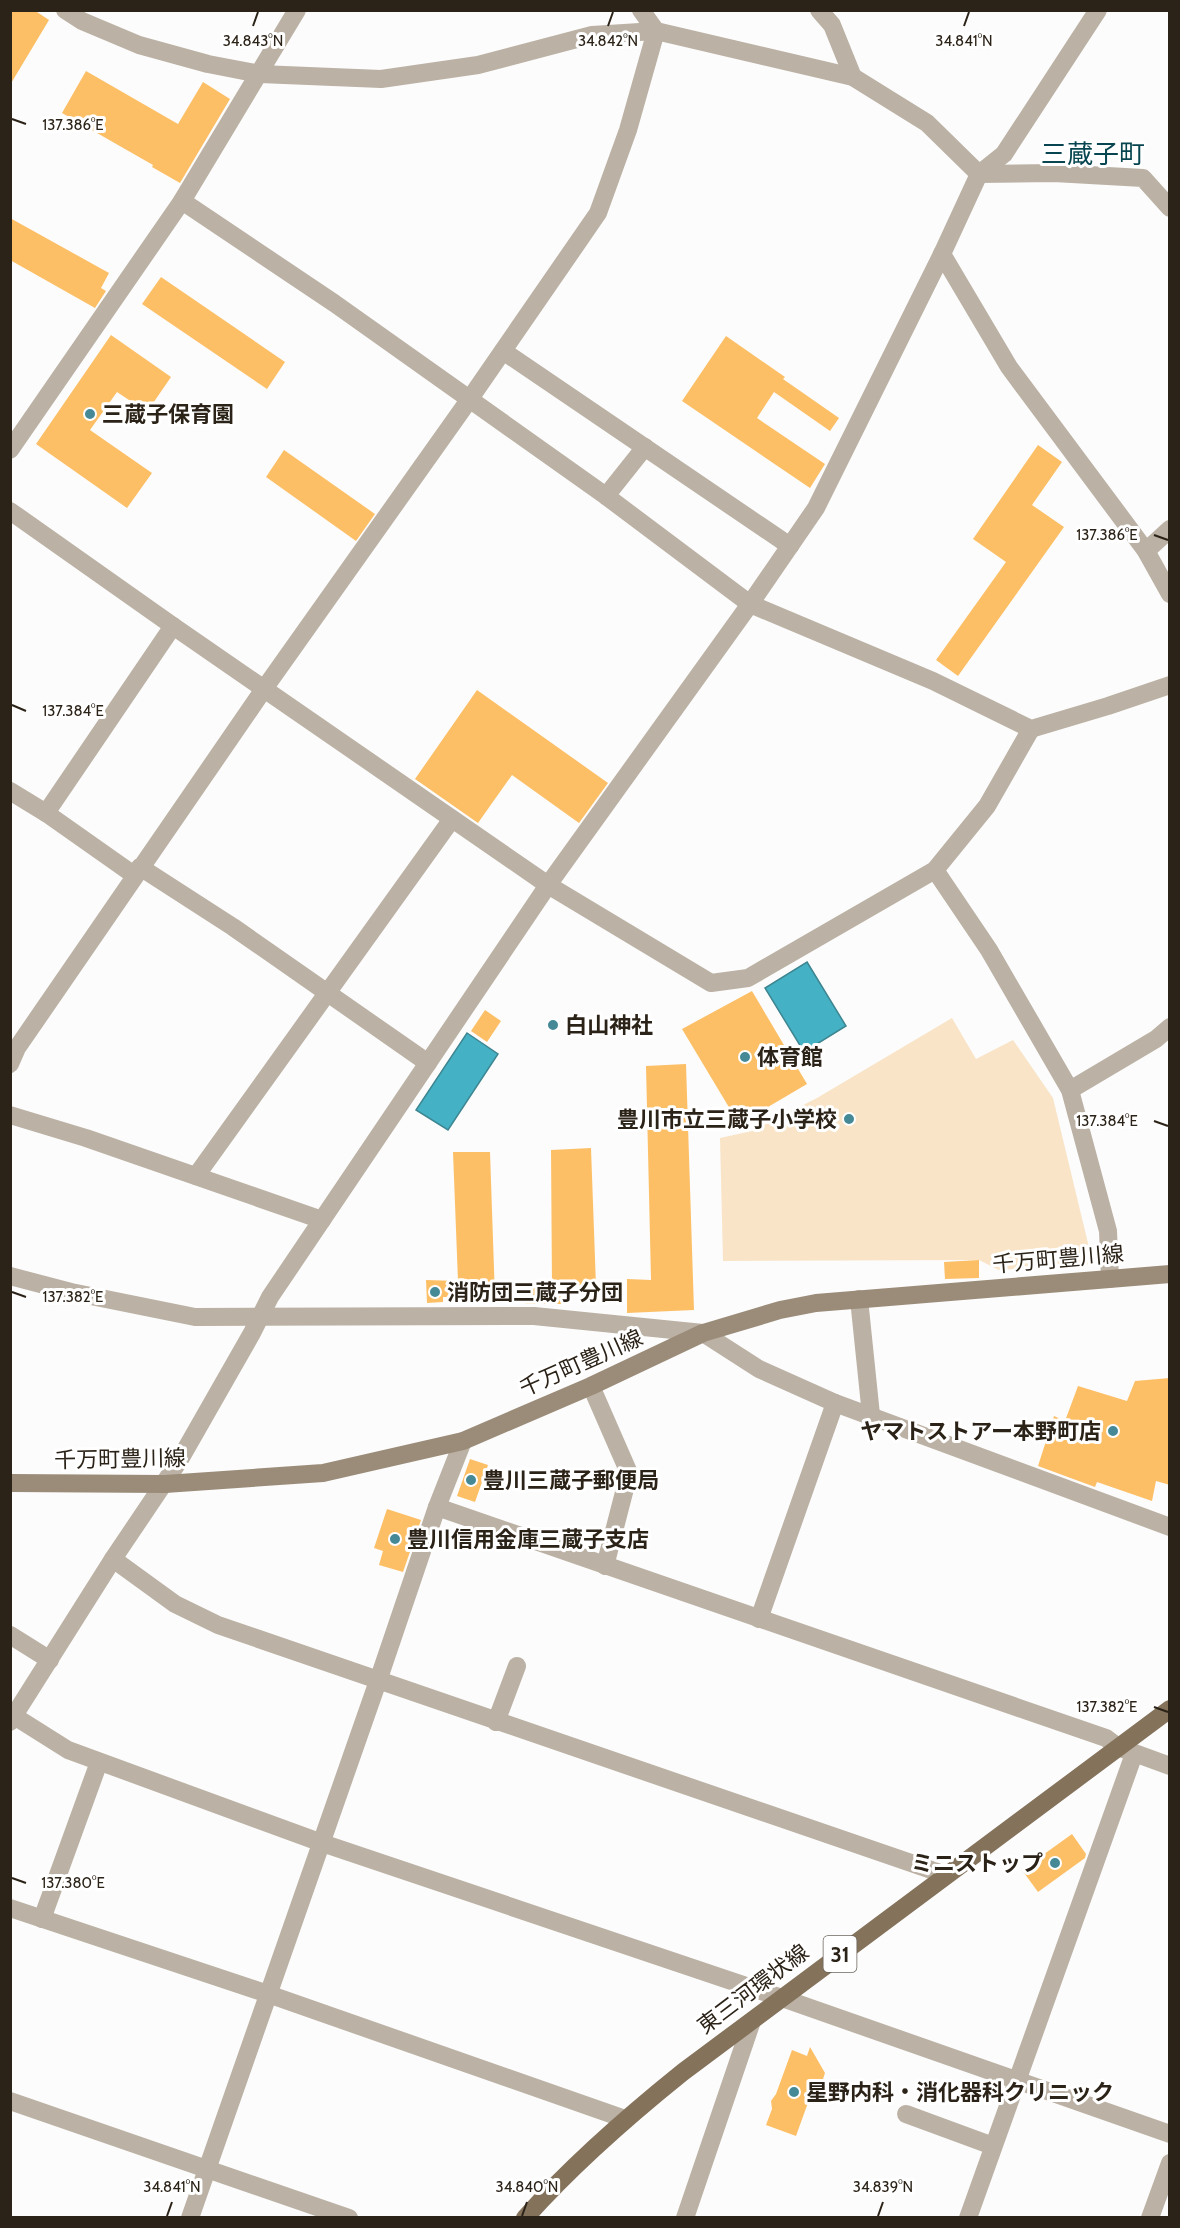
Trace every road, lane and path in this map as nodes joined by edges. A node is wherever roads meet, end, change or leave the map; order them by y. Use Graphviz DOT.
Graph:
graph roads {
  1 [pos="65,10"];
  2 [pos="297,10"];
  3 [pos="641,10"];
  4 [pos="819,10"];
  5 [pos="1098,10"];
  6 [pos="656,31"];
  7 [pos="260,74"];
  8 [pos="853,77"];
  9 [pos="980,174"];
  10 [pos="182,201"];
  11 [pos="1170,208"];
  12 [pos="942,254"];
  13 [pos="503,351"];
  14 [pos="470,399"];
  15 [pos="645,447"];
  16 [pos="10,450"];
  17 [pos="606,496"];
  18 [pos="10,511"];
  19 [pos="1170,529"];
  20 [pos="790,546"];
  21 [pos="1146,551"];
  22 [pos="1170,594"];
  23 [pos="750,604"];
  24 [pos="173,626"];
  25 [pos="1170,685"];
  26 [pos="264,688"];
  27 [pos="1031,729"];
  28 [pos="10,791"];
  29 [pos="46,813"];
  30 [pos="452,819"];
  31 [pos="935,870"];
  32 [pos="137,871"];
  33 [pos="548,885"];
  34 [pos="327,993"];
  35 [pos="1170,1027"];
  36 [pos="428,1063"];
  37 [pos="10,1064"];
  38 [pos="1070,1090"];
  39 [pos="10,1114"];
  40 [pos="196,1176"];
  41 [pos="322,1220"];
  42 [pos="1170,1274"];
  43 [pos="10,1276"];
  44 [pos="1110,1279"];
  45 [pos="859,1299"];
  46 [pos="258,1318"];
  47 [pos="703,1333"];
  48 [pos="591,1386"];
  49 [pos="835,1403"];
  50 [pos="871,1415"];
  51 [pos="463,1441"];
  52 [pos="10,1484"];
  53 [pos="165,1485"];
  54 [pos="437,1507"];
  55 [pos="1170,1527"];
  56 [pos="113,1559"];
  57 [pos="605,1566"];
  58 [pos="759,1619"];
  59 [pos="10,1635"];
  60 [pos="50,1660"];
  61 [pos="517,1666"];
  62 [pos="378,1681"];
  63 [pos="1170,1709"];
  64 [pos="12,1719"];
  65 [pos="496,1722"];
  66 [pos="1126,1750"];
  67 [pos="99,1762"];
  68 [pos="1170,1766"];
  69 [pos="322,1843"];
  70 [pos="946,1875"];
  71 [pos="10,1908"];
  72 [pos="42,1919"];
  73 [pos="268,1994"];
  74 [pos="782,1998"];
  75 [pos="752,2020"];
  76 [pos="1017,2082"];
  77 [pos="10,2101"];
  78 [pos="906,2114"];
  79 [pos="625,2119"];
  80 [pos="1170,2134"];
  81 [pos="993,2146"];
  82 [pos="1170,2163"];
  83 [pos="207,2170"];
  84 [pos="190,2217"];
  85 [pos="349,2217"];
  86 [pos="525,2217"];
  87 [pos="684,2217"];
  88 [pos="968,2217"];
  89 [pos="1150,2217"];
  1 -- 7 [label="street"];
  2 -- 7 [label="street"];
  3 -- 6 [label="street"];
  4 -- 8 [label="street"];
  5 -- 9 [label="street"];
  6 -- 7 [label="street"];
  6 -- 8 [label="street"];
  6 -- 13 [label="street"];
  7 -- 10 [label="street"];
  8 -- 9 [label="street"];
  9 -- 11 [label="street"];
  9 -- 12 [label="street"];
  10 -- 14 [label="street"];
  10 -- 16 [label="street"];
  12 -- 20 [label="street"];
  12 -- 21 [label="street"];
  13 -- 14 [label="street"];
  13 -- 15 [label="street"];
  14 -- 17 [label="street"];
  14 -- 26 [label="street"];
  15 -- 17 [label="street"];
  15 -- 20 [label="street"];
  17 -- 23 [label="street"];
  18 -- 24 [label="street"];
  19 -- 21 [label="street"];
  20 -- 23 [label="street"];
  21 -- 22 [label="street"];
  23 -- 27 [label="street"];
  23 -- 33 [label="street"];
  24 -- 26 [label="street"];
  24 -- 29 [label="street"];
  25 -- 27 [label="street"];
  26 -- 30 [label="street"];
  26 -- 32 [label="street"];
  27 -- 31 [label="street"];
  28 -- 29 [label="street"];
  29 -- 32 [label="street"];
  30 -- 33 [label="street"];
  30 -- 34 [label="street"];
  31 -- 33 [label="street"];
  31 -- 38 [label="street"];
  32 -- 34 [label="street"];
  32 -- 37 [label="street"];
  33 -- 36 [label="street"];
  34 -- 36 [label="street"];
  34 -- 40 [label="street"];
  35 -- 38 [label="street"];
  36 -- 41 [label="street"];
  38 -- 44 [label="street"];
  39 -- 40 [label="street"];
  40 -- 41 [label="street"];
  41 -- 46 [label="street"];
  42 -- 44 [label="main road, 千万町豊川線"];
  43 -- 46 [label="street"];
  44 -- 45 [label="main road, 千万町豊川線"];
  45 -- 47 [label="main road, 千万町豊川線"];
  45 -- 50 [label="street"];
  46 -- 47 [label="street"];
  46 -- 53 [label="street"];
  47 -- 48 [label="main road, 千万町豊川線"];
  47 -- 49 [label="street"];
  48 -- 51 [label="main road, 千万町豊川線"];
  48 -- 57 [label="street"];
  49 -- 50 [label="street"];
  49 -- 58 [label="street"];
  50 -- 55 [label="street"];
  51 -- 53 [label="main road, 千万町豊川線"];
  51 -- 54 [label="street"];
  52 -- 53 [label="main road, 千万町豊川線"];
  53 -- 56 [label="street"];
  54 -- 57 [label="street"];
  54 -- 62 [label="street"];
  56 -- 60 [label="street"];
  56 -- 62 [label="street"];
  57 -- 58 [label="street"];
  58 -- 66 [label="street"];
  59 -- 60 [label="street"];
  60 -- 64 [label="street"];
  61 -- 65 [label="street"];
  62 -- 65 [label="street"];
  62 -- 69 [label="street"];
  63 -- 66 [label="main road, 東三河環状線 / 31"];
  64 -- 67 [label="street"];
  65 -- 70 [label="street"];
  66 -- 68 [label="street"];
  66 -- 70 [label="main road, 東三河環状線 / 31"];
  66 -- 76 [label="street"];
  67 -- 69 [label="street"];
  67 -- 72 [label="street"];
  69 -- 73 [label="street"];
  69 -- 74 [label="street"];
  70 -- 74 [label="main road, 東三河環状線 / 31"];
  71 -- 72 [label="street"];
  72 -- 73 [label="street"];
  73 -- 79 [label="street"];
  73 -- 83 [label="street"];
  74 -- 75 [label="main road, 東三河環状線 / 31"];
  74 -- 76 [label="street"];
  75 -- 79 [label="main road, 東三河環状線 / 31"];
  75 -- 87 [label="street"];
  76 -- 80 [label="street"];
  76 -- 81 [label="street"];
  77 -- 83 [label="street"];
  78 -- 81 [label="street"];
  79 -- 86 [label="main road, 東三河環状線 / 31"];
  81 -- 88 [label="street"];
  82 -- 89 [label="street"];
  83 -- 84 [label="street"];
  83 -- 85 [label="street"];
}
